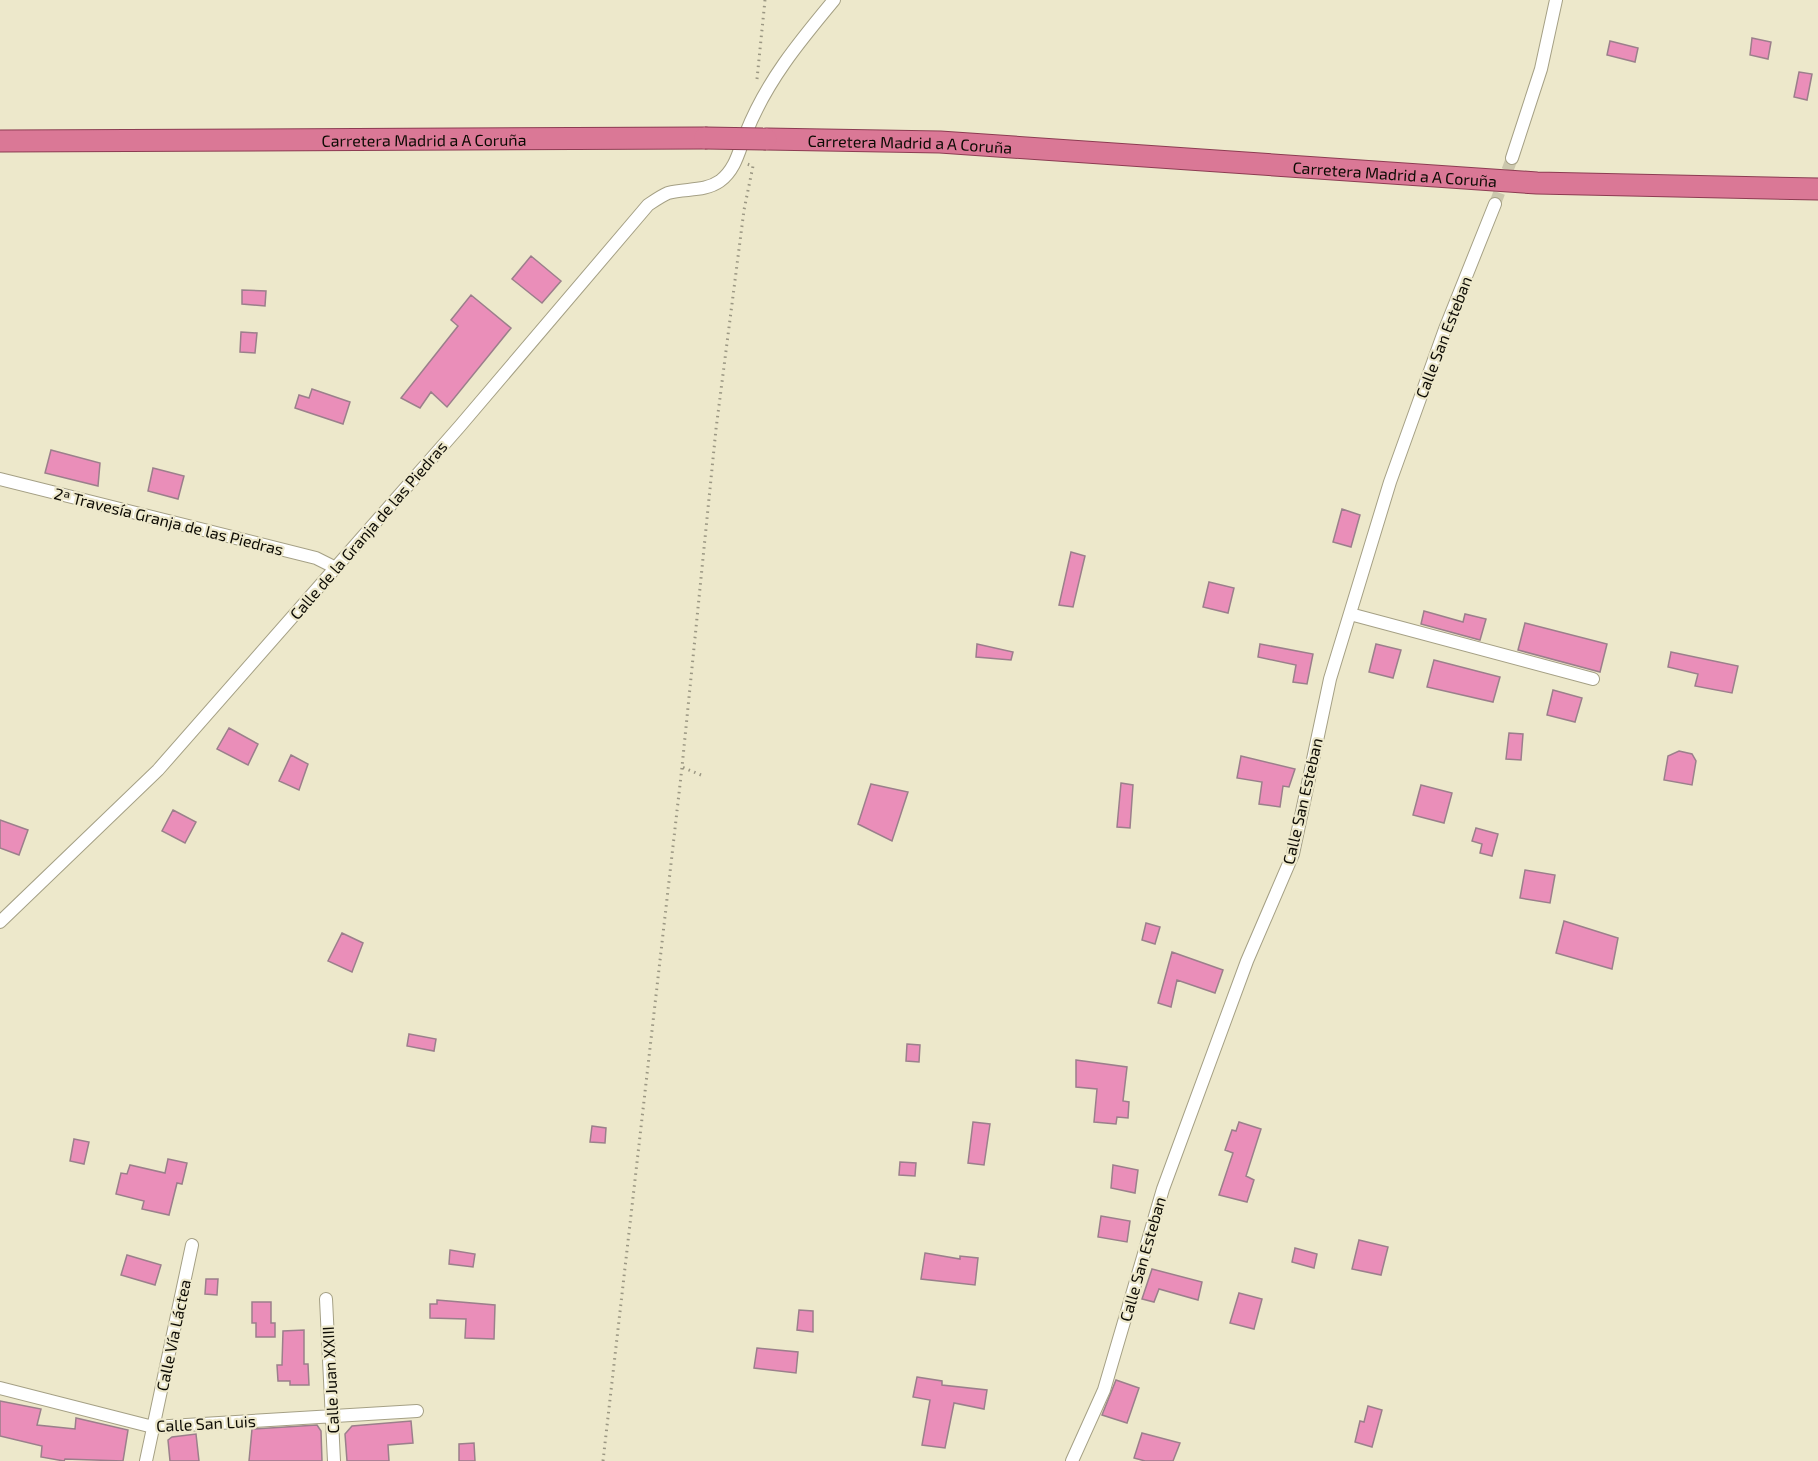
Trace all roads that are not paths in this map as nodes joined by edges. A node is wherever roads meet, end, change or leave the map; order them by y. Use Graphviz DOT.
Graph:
graph roads {
  1 [pos="834,0"];
  2 [pos="1556,0"];
  3 [pos="0,141"];
  4 [pos="1512,158"];
  5 [pos="1818,189"];
  6 [pos="1495,204"];
  7 [pos="0,478"];
  8 [pos="336,568"];
  9 [pos="1350,614"];
  10 [pos="1593,679"];
  11 [pos="0,922"];
  12 [pos="192,1245"];
  13 [pos="326,1299"];
  14 [pos="0,1388"];
  15 [pos="417,1411"];
  16 [pos="332,1415"];
  17 [pos="153,1427"];
  18 [pos="146,1461"];
  19 [pos="334,1461"];
  20 [pos="1072,1461"];
  1 -- 8 [label="street, Calle de la Granja de las Piedras"];
  2 -- 4 [label="street"];
  3 -- 5 [label="highway, Carretera Madrid a A Coruña, bridge"];
  6 -- 9 [label="street, Calle San Esteban"];
  7 -- 8 [label="street, 2ª Travesía Granja de las Piedras"];
  8 -- 11 [label="street, Calle de la Granja de las Piedras"];
  9 -- 10 [label="street"];
  9 -- 20 [label="street, Calle San Esteban"];
  12 -- 17 [label="street, Calle Vía Láctea"];
  13 -- 16 [label="street, Calle Juan XXIII"];
  14 -- 17 [label="street, Calle San Luis"];
  15 -- 16 [label="street, Calle San Luis"];
  16 -- 17 [label="street, Calle San Luis"];
  16 -- 19 [label="street, Calle Juan XXIII"];
  17 -- 18 [label="street, Calle Vía Láctea"];
}
